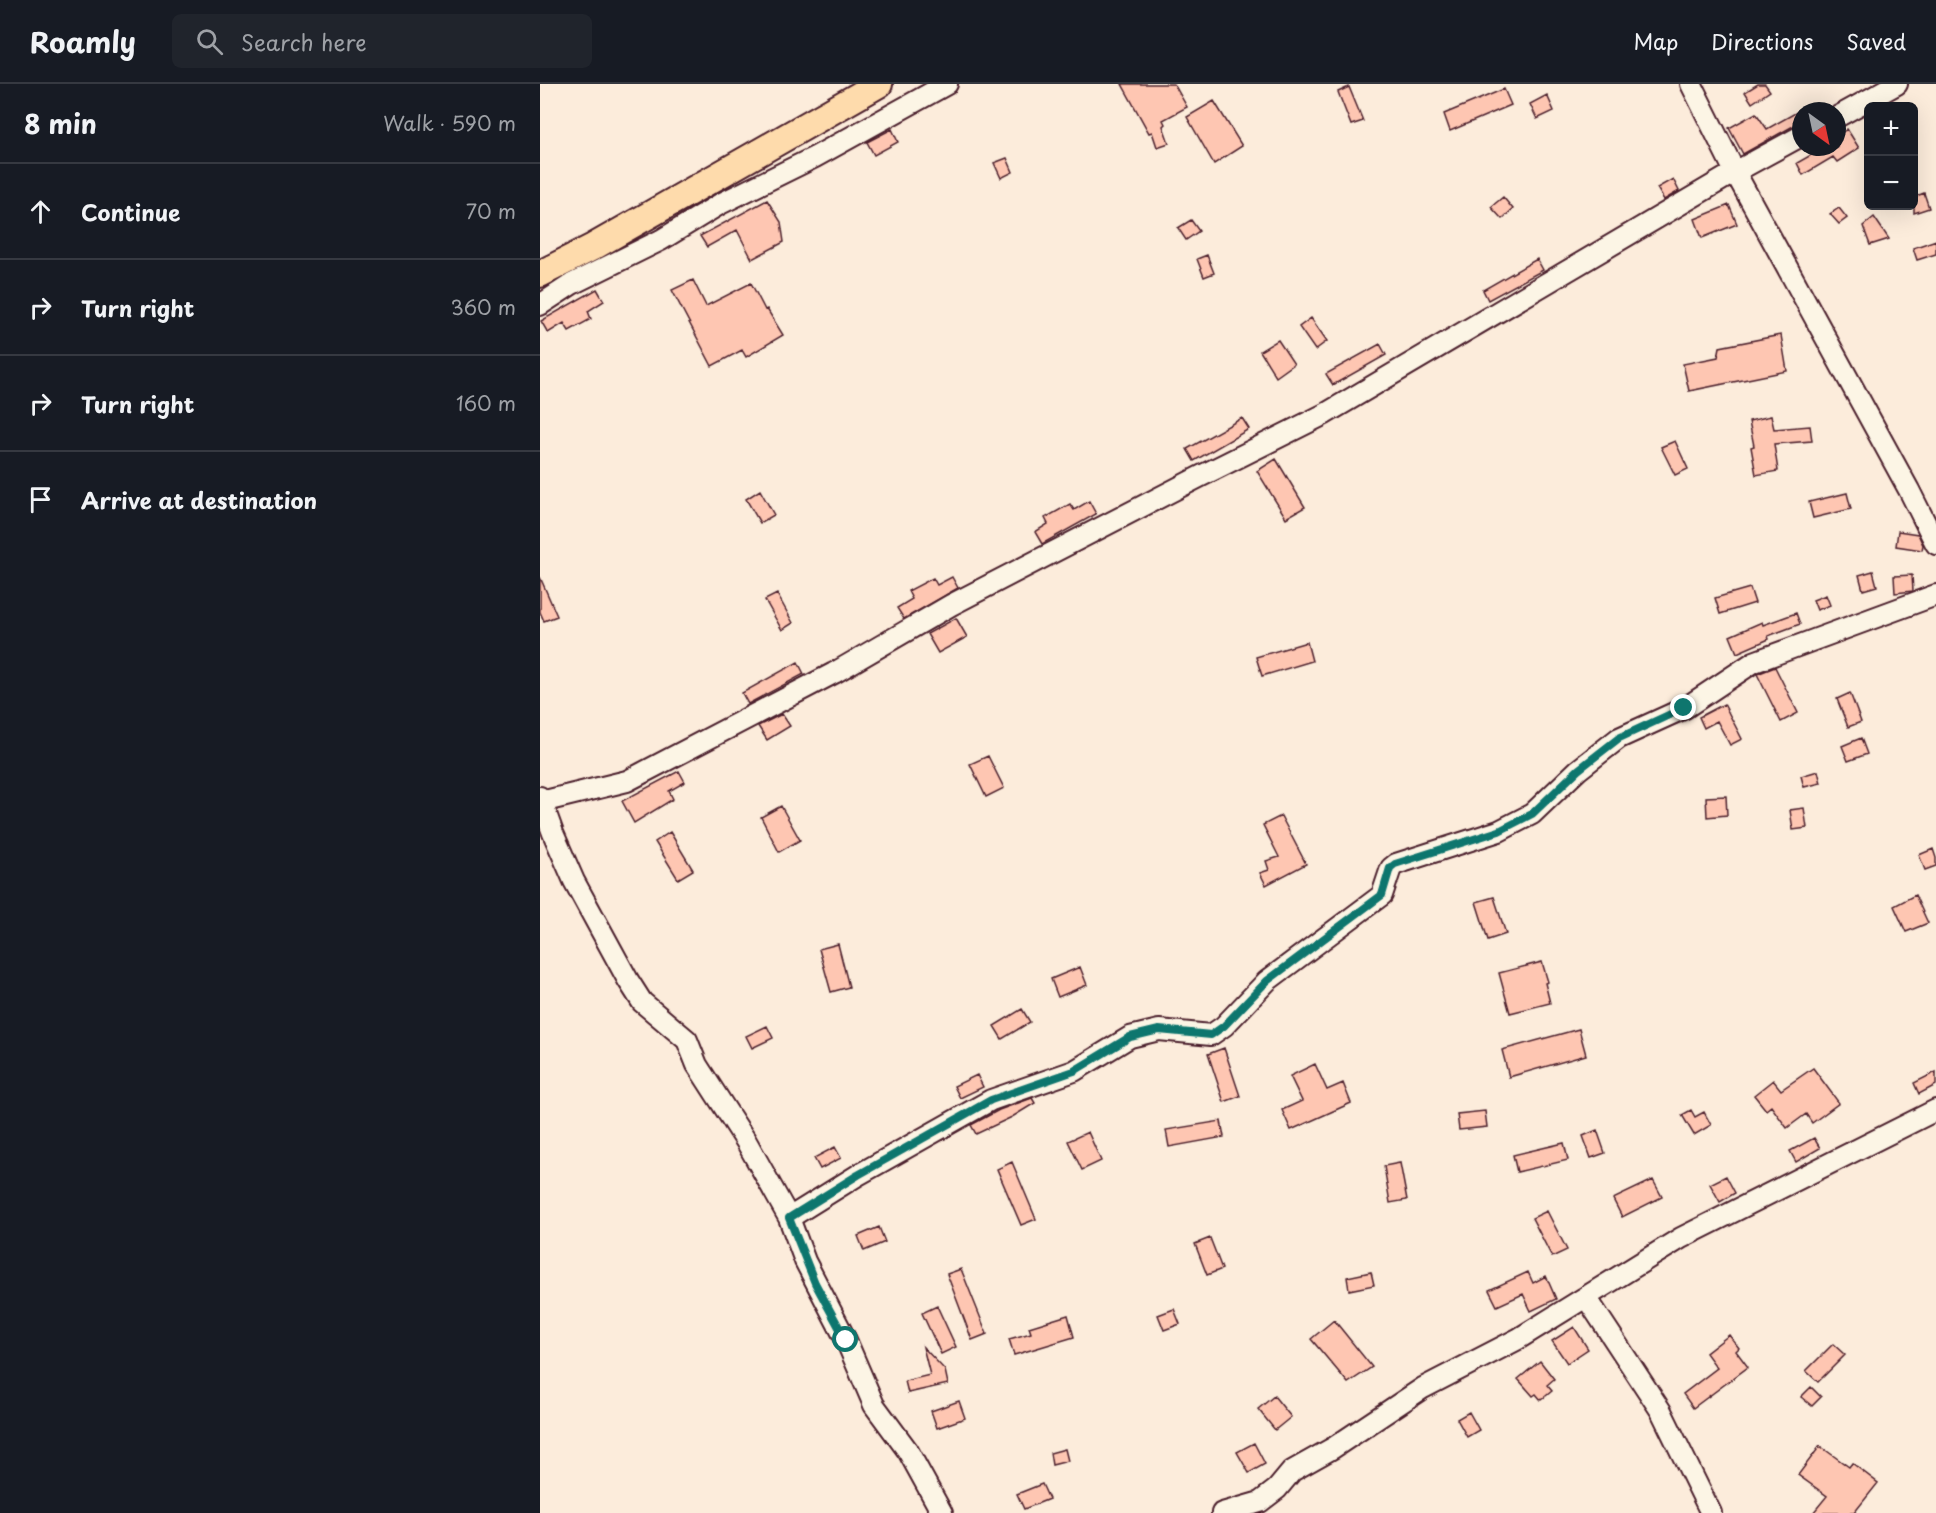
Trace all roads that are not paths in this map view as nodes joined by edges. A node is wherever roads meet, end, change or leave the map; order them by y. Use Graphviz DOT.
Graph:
graph roads {
  1 [pos="879,84"];
  2 [pos="947,84"];
  3 [pos="1691,84"];
  4 [pos="1897,84"];
  5 [pos="1846,112"];
  6 [pos="1792,141"];
  7 [pos="1735,172"];
  8 [pos="540,274"];
  9 [pos="540,305"];
  10 [pos="1936,544"];
  11 [pos="1936,595"];
  12 [pos="540,797"];
  13 [pos="541,802"];
  14 [pos="1936,1110"];
  15 [pos="789,1218"];
  16 [pos="1586,1297"];
  17 [pos="942,1513"];
  18 [pos="1222,1513"];
  19 [pos="1711,1513"];
  1 -- 8 [label="main road"];
  2 -- 9 [label="street"];
  3 -- 7 [label="street"];
  4 -- 5 [label="street"];
  6 -- 7 [label="street"];
  7 -- 10 [label="street"];
  7 -- 13 [label="street"];
  11 -- 15 [label="street"];
  12 -- 13 [label="street"];
  13 -- 15 [label="street"];
  14 -- 16 [label="street"];
  15 -- 17 [label="street"];
  16 -- 18 [label="street"];
  16 -- 19 [label="street"];
}
